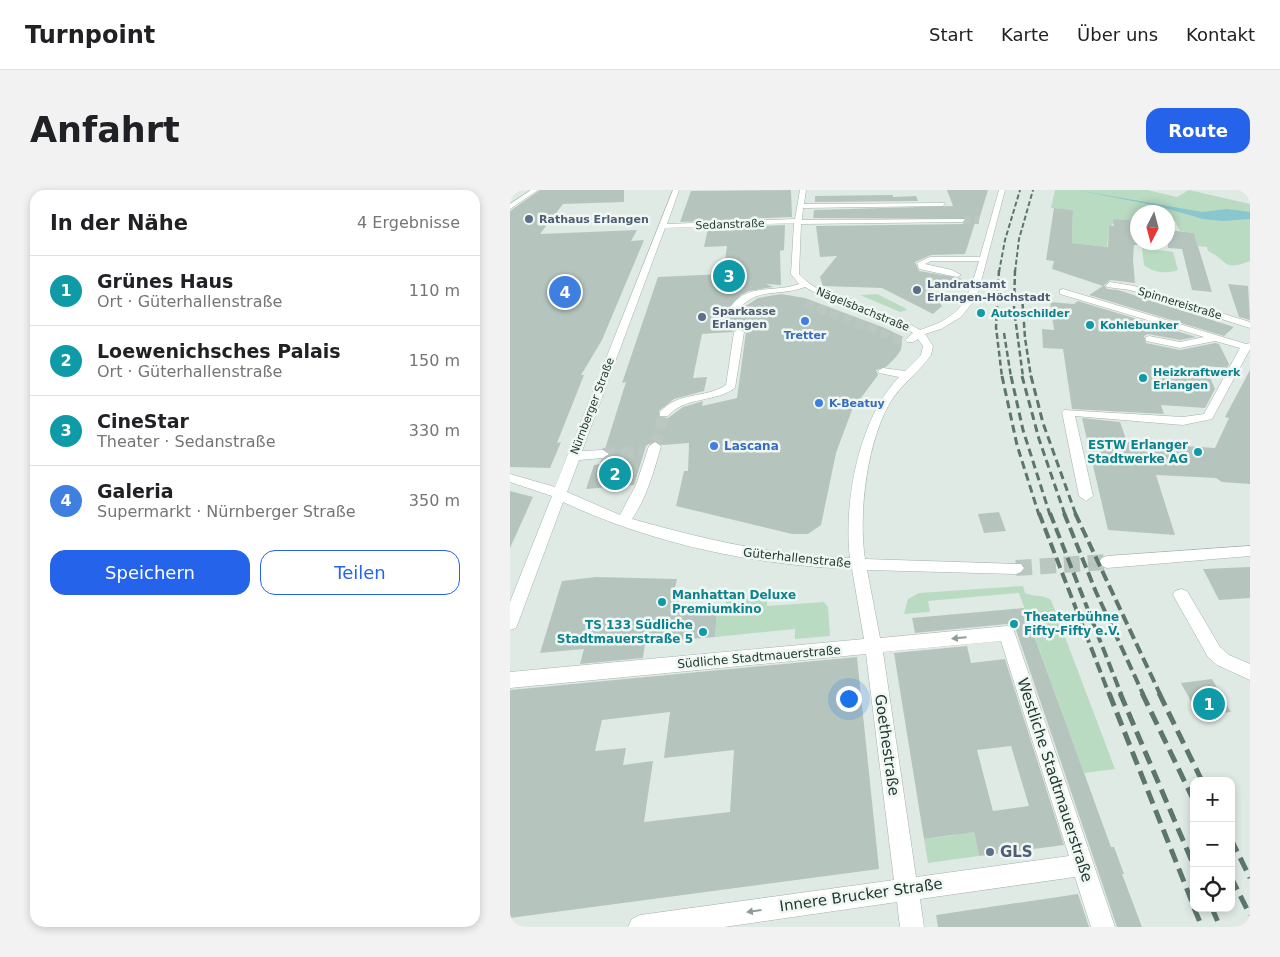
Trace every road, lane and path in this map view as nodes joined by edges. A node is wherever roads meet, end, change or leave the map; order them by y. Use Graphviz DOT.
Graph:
graph roads {
  1 [pos="535,190"];
  2 [pos="676,190"];
  3 [pos="803,190"];
  4 [pos="1002,190"];
  5 [pos="1011,190"];
  6 [pos="943,204"];
  7 [pos="510,206"];
  8 [pos="800,206"];
  9 [pos="964,220"];
  10 [pos="798,222"];
  11 [pos="662,226"];
  12 [pos="983,259"];
  13 [pos="958,275"];
  14 [pos="804,285"];
  15 [pos="1110,285"];
  16 [pos="1064,292"];
  17 [pos="762,293"];
  18 [pos="1166,299"];
  19 [pos="1205,310"];
  20 [pos="732,313"];
  21 [pos="742,313"];
  22 [pos="1250,325"];
  23 [pos="739,332"];
  24 [pos="922,336"];
  25 [pos="1149,339"];
  26 [pos="1218,339"];
  27 [pos="906,341"];
  28 [pos="1248,346"];
  29 [pos="882,370"];
  30 [pos="907,376"];
  31 [pos="664,414"];
  32 [pos="650,449"];
  33 [pos="603,454"];
  34 [pos="571,461"];
  35 [pos="510,478"];
  36 [pos="558,493"];
  37 [pos="1086,496"];
  38 [pos="623,521"];
  39 [pos="1250,551"];
  40 [pos="1106,562"];
  41 [pos="858,564"];
  42 [pos="1016,568"];
  43 [pos="1181,595"];
  44 [pos="510,623"];
  45 [pos="1007,633"];
  46 [pos="873,646"];
  47 [pos="1250,672"];
  48 [pos="510,680"];
  49 [pos="1083,865"];
  50 [pos="906,889"];
  51 [pos="640,927"];
  52 [pos="912,927"];
  53 [pos="1103,927"];
  1 -- 7 [label="street"];
  2 -- 11 [label="street, Nürnberger Straße"];
  3 -- 8 [label="street, Nägelsbachstraße"];
  4 -- 5 [label="street"];
  4 -- 12 [label="street"];
  6 -- 8 [label="street"];
  8 -- 10 [label="street, Nägelsbachstraße"];
  9 -- 10 [label="street"];
  10 -- 11 [label="street, Sedanstraße"];
  10 -- 14 [label="street, Nägelsbachstraße"];
  11 -- 34 [label="street, Nürnberger Straße"];
  12 -- 13 [label="street"];
  12 -- 24 [label="street"];
  14 -- 17 [label="street"];
  14 -- 24 [label="street, Nägelsbachstraße"];
  15 -- 18 [label="street, Spinnereistraße"];
  16 -- 26 [label="street"];
  17 -- 20 [label="street"];
  17 -- 21 [label="street"];
  18 -- 19 [label="street, Spinnereistraße"];
  18 -- 19 [label="street"];
  19 -- 22 [label="street, Spinnereistraße"];
  23 -- 31 [label="street"];
  24 -- 27 [label="street"];
  24 -- 30 [label="street, Goethestraße"];
  25 -- 26 [label="street"];
  26 -- 28 [label="street"];
  28 -- 37 [label="street"];
  29 -- 30 [label="street"];
  30 -- 41 [label="street, Goethestraße"];
  32 -- 38 [label="street"];
  33 -- 34 [label="street"];
  34 -- 36 [label="street, Nürnberger Straße"];
  35 -- 36 [label="street, Güterhallenstraße"];
  36 -- 38 [label="street, Güterhallenstraße"];
  36 -- 44 [label="street, Nürnberger Straße"];
  38 -- 41 [label="street, Güterhallenstraße"];
  39 -- 40 [label="street"];
  41 -- 42 [label="street, Güterhallenstraße"];
  41 -- 46 [label="street, Goethestraße"];
  43 -- 47 [label="street"];
  45 -- 46 [label="street, Südliche Stadtmauerstraße, one-way"];
  45 -- 49 [label="street, Westliche Stadtmauerstraße"];
  46 -- 48 [label="street, Südliche Stadtmauerstraße"];
  46 -- 50 [label="street, Goethestraße"];
  49 -- 50 [label="street, Innere Brucker Straße"];
  49 -- 53 [label="street, Westliche Stadtmauerstraße"];
  50 -- 51 [label="street, Innere Brucker Straße, one-way"];
  50 -- 52 [label="street, Goethestraße"];
}
